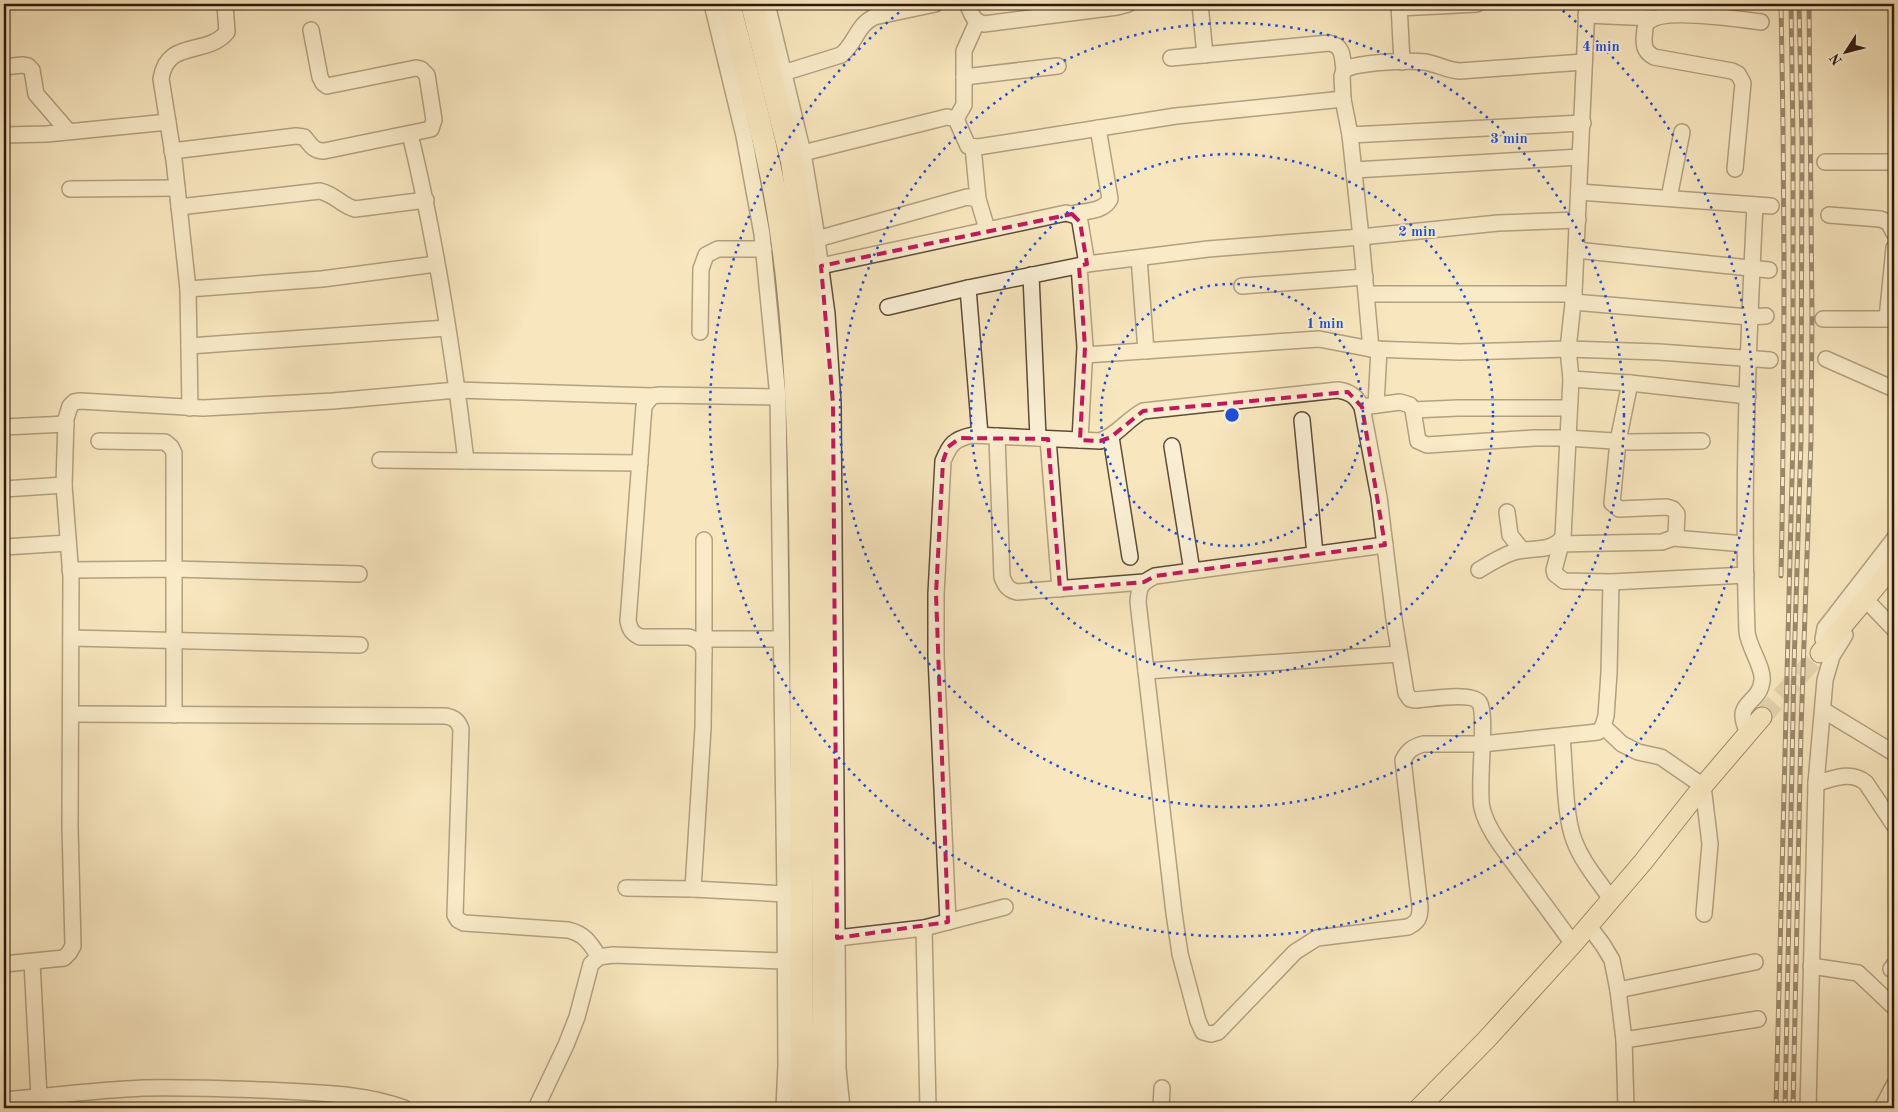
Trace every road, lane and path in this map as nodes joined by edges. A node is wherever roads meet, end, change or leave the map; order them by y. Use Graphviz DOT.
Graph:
graph roads {
  1 [pos="225,4"];
  2 [pos="712,4"];
  3 [pos="730,4"];
  4 [pos="752,4"];
  5 [pos="767,4"];
  6 [pos="935,4"];
  7 [pos="967,4"];
  8 [pos="1128,4"];
  9 [pos="1200,4"];
  10 [pos="1477,4"];
  11 [pos="1399,6"];
  12 [pos="1587,9"];
  13 [pos="1708,9"];
  14 [pos="1654,18"];
  15 [pos="978,22"];
  16 [pos="1761,22"];
  17 [pos="311,30"];
  18 [pos="1205,55"];
  19 [pos="1171,58"];
  20 [pos="1402,62"];
  21 [pos="1584,62"];
  22 [pos="1058,66"];
  23 [pos="4,67"];
  24 [pos="1344,70"];
  25 [pos="783,73"];
  26 [pos="964,77"];
  27 [pos="1343,99"];
  28 [pos="956,119"];
  29 [pos="168,122"];
  30 [pos="1583,123"];
  31 [pos="1098,128"];
  32 [pos="68,131"];
  33 [pos="1682,132"];
  34 [pos="4,134"];
  35 [pos="410,134"];
  36 [pos="1350,135"];
  37 [pos="973,147"];
  38 [pos="172,151"];
  39 [pos="802,153"];
  40 [pos="1580,157"];
  41 [pos="1825,162"];
  42 [pos="1894,162"];
  43 [pos="1735,169"];
  44 [pos="1354,170"];
  45 [pos="177,188"];
  46 [pos="70,189"];
  47 [pos="1579,192"];
  48 [pos="1669,198"];
  49 [pos="978,199"];
  50 [pos="426,200"];
  51 [pos="1755,205"];
  52 [pos="1772,206"];
  53 [pos="179,207"];
  54 [pos="1072,214"];
  55 [pos="1829,215"];
  56 [pos="1578,220"];
  57 [pos="987,229"];
  58 [pos="1894,233"];
  59 [pos="1361,237"];
  60 [pos="817,239"];
  61 [pos="1894,248"];
  62 [pos="764,249"];
  63 [pos="1576,250"];
  64 [pos="1139,258"];
  65 [pos="436,264"];
  66 [pos="1083,265"];
  67 [pos="821,266"];
  68 [pos="1752,268"];
  69 [pos="1769,270"];
  70 [pos="1031,275"];
  71 [pos="1365,277"];
  72 [pos="1242,286"];
  73 [pos="968,288"];
  74 [pos="188,289"];
  75 [pos="1367,294"];
  76 [pos="1574,298"];
  77 [pos="888,307"];
  78 [pos="1766,316"];
  79 [pos="1749,317"];
  80 [pos="1823,319"];
  81 [pos="1890,319"];
  82 [pos="447,328"];
  83 [pos="700,332"];
  84 [pos="189,346"];
  85 [pos="1375,349"];
  86 [pos="1568,349"];
  87 [pos="1146,351"];
  88 [pos="1085,355"];
  89 [pos="1747,359"];
  90 [pos="1826,359"];
  91 [pos="1770,360"];
  92 [pos="1571,379"];
  93 [pos="1630,383"];
  94 [pos="1894,389"];
  95 [pos="458,390"];
  96 [pos="652,396"];
  97 [pos="1748,396"];
  98 [pos="778,397"];
  99 [pos="1369,406"];
  100 [pos="190,408"];
  101 [pos="1569,408"];
  102 [pos="1413,410"];
  103 [pos="1302,420"];
  104 [pos="66,424"];
  105 [pos="4,426"];
  106 [pos="980,435"];
  107 [pos="997,436"];
  108 [pos="1111,437"];
  109 [pos="1043,438"];
  110 [pos="1567,438"];
  111 [pos="1080,440"];
  112 [pos="99,441"];
  113 [pos="1702,441"];
  114 [pos="1618,442"];
  115 [pos="1172,446"];
  116 [pos="380,460"];
  117 [pos="466,461"];
  118 [pos="640,463"];
  119 [pos="64,485"];
  120 [pos="4,488"];
  121 [pos="1507,512"];
  122 [pos="1673,538"];
  123 [pos="1894,539"];
  124 [pos="704,540"];
  125 [pos="68,544"];
  126 [pos="1559,544"];
  127 [pos="1744,544"];
  128 [pos="1385,545"];
  129 [pos="4,547"];
  130 [pos="1522,550"];
  131 [pos="1315,554"];
  132 [pos="1130,557"];
  133 [pos="1894,565"];
  134 [pos="174,569"];
  135 [pos="70,570"];
  136 [pos="1479,570"];
  137 [pos="1192,571"];
  138 [pos="1894,573"];
  139 [pos="359,574"];
  140 [pos="1746,575"];
  141 [pos="1144,582"];
  142 [pos="1611,582"];
  143 [pos="1060,589"];
  144 [pos="1869,603"];
  145 [pos="1894,629"];
  146 [pos="71,638"];
  147 [pos="781,639"];
  148 [pos="174,641"];
  149 [pos="360,645"];
  150 [pos="704,645"];
  151 [pos="1823,650"];
  152 [pos="1399,654"];
  153 [pos="1146,671"];
  154 [pos="1822,710"];
  155 [pos="71,714"];
  156 [pos="174,715"];
  157 [pos="1762,717"];
  158 [pos="1603,726"];
  159 [pos="1748,733"];
  160 [pos="1562,737"];
  161 [pos="1482,744"];
  162 [pos="1894,753"];
  163 [pos="1816,783"];
  164 [pos="1703,786"];
  165 [pos="1894,825"];
  166 [pos="626,888"];
  167 [pos="693,889"];
  168 [pos="785,894"];
  169 [pos="1611,899"];
  170 [pos="1004,907"];
  171 [pos="1704,914"];
  172 [pos="948,922"];
  173 [pos="1588,925"];
  174 [pos="924,928"];
  175 [pos="837,938"];
  176 [pos="1573,944"];
  177 [pos="599,957"];
  178 [pos="784,960"];
  179 [pos="32,962"];
  180 [pos="1756,962"];
  181 [pos="4,964"];
  182 [pos="1811,966"];
  183 [pos="1618,990"];
  184 [pos="1894,1006"];
  185 [pos="1758,1019"];
  186 [pos="1624,1040"];
  187 [pos="823,1079"];
  188 [pos="1894,1085"];
  189 [pos="1162,1088"];
  190 [pos="39,1097"];
  191 [pos="4,1100"];
  192 [pos="797,1106"];
  193 [pos="1161,1107"];
  194 [pos="404,1108"];
  195 [pos="536,1108"];
  196 [pos="824,1108"];
  197 [pos="830,1108"];
  198 [pos="842,1108"];
  199 [pos="928,1108"];
  200 [pos="1420,1108"];
  201 [pos="1626,1108"];
  202 [pos="1808,1108"];
  203 [pos="1882,1108"];
  1 -- 29 [label="street"];
  2 -- 62 [label="street"];
  3 -- 192 [label="highway"];
  4 -- 187 [label="highway"];
  5 -- 25 [label="street"];
  6 -- 25 [label="street"];
  7 -- 15 [label="street"];
  8 -- 15 [label="street"];
  9 -- 18 [label="street"];
  10 -- 11 [label="street"];
  11 -- 20 [label="street"];
  12 -- 14 [label="street"];
  12 -- 21 [label="street"];
  13 -- 14 [label="street"];
  13 -- 16 [label="street"];
  14 -- 43 [label="street"];
  15 -- 26 [label="street"];
  17 -- 35 [label="street"];
  18 -- 19 [label="street"];
  18 -- 24 [label="street"];
  20 -- 21 [label="street"];
  20 -- 24 [label="street"];
  21 -- 30 [label="street"];
  22 -- 26 [label="street"];
  23 -- 32 [label="street"];
  24 -- 27 [label="street"];
  25 -- 39 [label="street"];
  26 -- 28 [label="street"];
  27 -- 31 [label="street"];
  27 -- 36 [label="street"];
  28 -- 37 [label="street"];
  28 -- 39 [label="street"];
  29 -- 32 [label="street"];
  29 -- 38 [label="street"];
  30 -- 36 [label="street"];
  30 -- 40 [label="street"];
  31 -- 37 [label="street"];
  31 -- 54 [label="street"];
  32 -- 34 [label="street"];
  33 -- 48 [label="street"];
  35 -- 38 [label="street"];
  35 -- 50 [label="street"];
  36 -- 44 [label="street"];
  37 -- 49 [label="street"];
  38 -- 45 [label="street"];
  39 -- 60 [label="street"];
  40 -- 44 [label="street"];
  40 -- 47 [label="street"];
  41 -- 42 [label="street"];
  44 -- 59 [label="street"];
  45 -- 46 [label="street"];
  45 -- 53 [label="street"];
  47 -- 48 [label="street"];
  47 -- 56 [label="street"];
  48 -- 51 [label="street"];
  49 -- 57 [label="street"];
  49 -- 60 [label="street"];
  50 -- 53 [label="street"];
  50 -- 65 [label="street"];
  51 -- 52 [label="street"];
  51 -- 68 [label="street"];
  53 -- 74 [label="street"];
  54 -- 57 [label="street"];
  54 -- 66 [label="street"];
  55 -- 58 [label="street"];
  56 -- 59 [label="street"];
  56 -- 63 [label="street"];
  57 -- 67 [label="street"];
  59 -- 64 [label="street"];
  59 -- 71 [label="street"];
  60 -- 67 [label="street"];
  61 -- 81 [label="street"];
  62 -- 83 [label="street"];
  62 -- 98 [label="street"];
  63 -- 68 [label="street"];
  63 -- 76 [label="street"];
  64 -- 66 [label="street"];
  64 -- 87 [label="street"];
  65 -- 74 [label="street"];
  65 -- 82 [label="street"];
  66 -- 70 [label="street"];
  66 -- 88 [label="street"];
  67 -- 175 [label="street"];
  68 -- 69 [label="street"];
  68 -- 79 [label="street"];
  70 -- 73 [label="street"];
  70 -- 109 [label="street"];
  71 -- 72 [label="street"];
  71 -- 75 [label="street"];
  73 -- 77 [label="street"];
  73 -- 106 [label="street"];
  74 -- 84 [label="street"];
  75 -- 76 [label="street"];
  75 -- 85 [label="street"];
  76 -- 79 [label="street"];
  76 -- 86 [label="street"];
  78 -- 79 [label="street"];
  79 -- 89 [label="street"];
  80 -- 81 [label="street"];
  82 -- 84 [label="street"];
  82 -- 95 [label="street"];
  84 -- 100 [label="street"];
  85 -- 86 [label="street"];
  85 -- 87 [label="street"];
  85 -- 99 [label="street"];
  86 -- 89 [label="street"];
  86 -- 92 [label="street"];
  87 -- 88 [label="street"];
  88 -- 111 [label="street"];
  89 -- 91 [label="street"];
  89 -- 97 [label="street"];
  90 -- 94 [label="street"];
  92 -- 93 [label="street"];
  92 -- 101 [label="street"];
  93 -- 97 [label="street"];
  93 -- 114 [label="street"];
  95 -- 96 [label="street"];
  95 -- 100 [label="street"];
  95 -- 117 [label="street"];
  96 -- 98 [label="street"];
  96 -- 118 [label="street"];
  97 -- 127 [label="street"];
  98 -- 147 [label="street"];
  99 -- 102 [label="street"];
  99 -- 108 [label="street"];
  99 -- 128 [label="street"];
  100 -- 104 [label="street"];
  101 -- 102 [label="street"];
  101 -- 110 [label="street"];
  102 -- 110 [label="street"];
  103 -- 131 [label="street"];
  104 -- 105 [label="street"];
  104 -- 119 [label="street"];
  106 -- 107 [label="street"];
  106 -- 172 [label="street"];
  107 -- 109 [label="street"];
  107 -- 143 [label="street"];
  108 -- 111 [label="street"];
  108 -- 132 [label="street"];
  109 -- 111 [label="street"];
  109 -- 143 [label="street"];
  110 -- 114 [label="street"];
  110 -- 126 [label="street"];
  112 -- 134 [label="street"];
  113 -- 114 [label="street"];
  114 -- 122 [label="street"];
  115 -- 137 [label="street"];
  116 -- 117 [label="street"];
  117 -- 118 [label="street"];
  118 -- 150 [label="street"];
  119 -- 120 [label="street"];
  119 -- 125 [label="street"];
  121 -- 130 [label="street"];
  122 -- 126 [label="street"];
  122 -- 127 [label="street"];
  123 -- 151 [label="street"];
  124 -- 150 [label="street"];
  125 -- 129 [label="street"];
  125 -- 135 [label="street"];
  126 -- 130 [label="street"];
  126 -- 142 [label="street"];
  127 -- 140 [label="street"];
  128 -- 131 [label="street"];
  128 -- 152 [label="street"];
  130 -- 136 [label="street"];
  131 -- 137 [label="street"];
  133 -- 151 [label="main road"];
  134 -- 135 [label="street"];
  134 -- 139 [label="street"];
  134 -- 148 [label="street"];
  135 -- 146 [label="street"];
  137 -- 141 [label="street"];
  138 -- 144 [label="street"];
  140 -- 142 [label="street"];
  140 -- 159 [label="street"];
  141 -- 143 [label="street"];
  141 -- 153 [label="street"];
  142 -- 158 [label="street"];
  144 -- 145 [label="street"];
  144 -- 154 [label="street"];
  146 -- 148 [label="street"];
  146 -- 155 [label="street"];
  147 -- 150 [label="street"];
  147 -- 168 [label="street"];
  148 -- 149 [label="street"];
  148 -- 156 [label="street"];
  150 -- 167 [label="street"];
  152 -- 153 [label="street"];
  152 -- 161 [label="street"];
  153 -- 161 [label="street"];
  154 -- 162 [label="street"];
  154 -- 163 [label="street"];
  155 -- 156 [label="street"];
  155 -- 179 [label="street"];
  156 -- 177 [label="street"];
  157 -- 159 [label="main road"];
  158 -- 160 [label="street"];
  158 -- 164 [label="street"];
  159 -- 164 [label="main road"];
  160 -- 161 [label="street"];
  160 -- 169 [label="street"];
  161 -- 176 [label="street"];
  163 -- 165 [label="street"];
  163 -- 182 [label="street"];
  164 -- 169 [label="main road"];
  164 -- 171 [label="street"];
  166 -- 167 [label="street"];
  167 -- 168 [label="street"];
  168 -- 178 [label="street"];
  169 -- 173 [label="main road"];
  170 -- 172 [label="street"];
  172 -- 174 [label="street"];
  173 -- 176 [label="main road"];
  173 -- 183 [label="street"];
  174 -- 175 [label="street"];
  174 -- 199 [label="street"];
  175 -- 198 [label="street"];
  176 -- 200 [label="main road"];
  177 -- 178 [label="street"];
  177 -- 195 [label="street"];
  178 -- 192 [label="street"];
  179 -- 181 [label="street"];
  179 -- 190 [label="street"];
  180 -- 183 [label="street"];
  182 -- 184 [label="street"];
  182 -- 202 [label="street"];
  183 -- 186 [label="street"];
  185 -- 186 [label="street"];
  186 -- 201 [label="street"];
  187 -- 196 [label="highway"];
  187 -- 197 [label="highway"];
  188 -- 203 [label="street"];
  189 -- 193 [label="street"];
  190 -- 191 [label="street"];
  190 -- 194 [label="street"];
}
